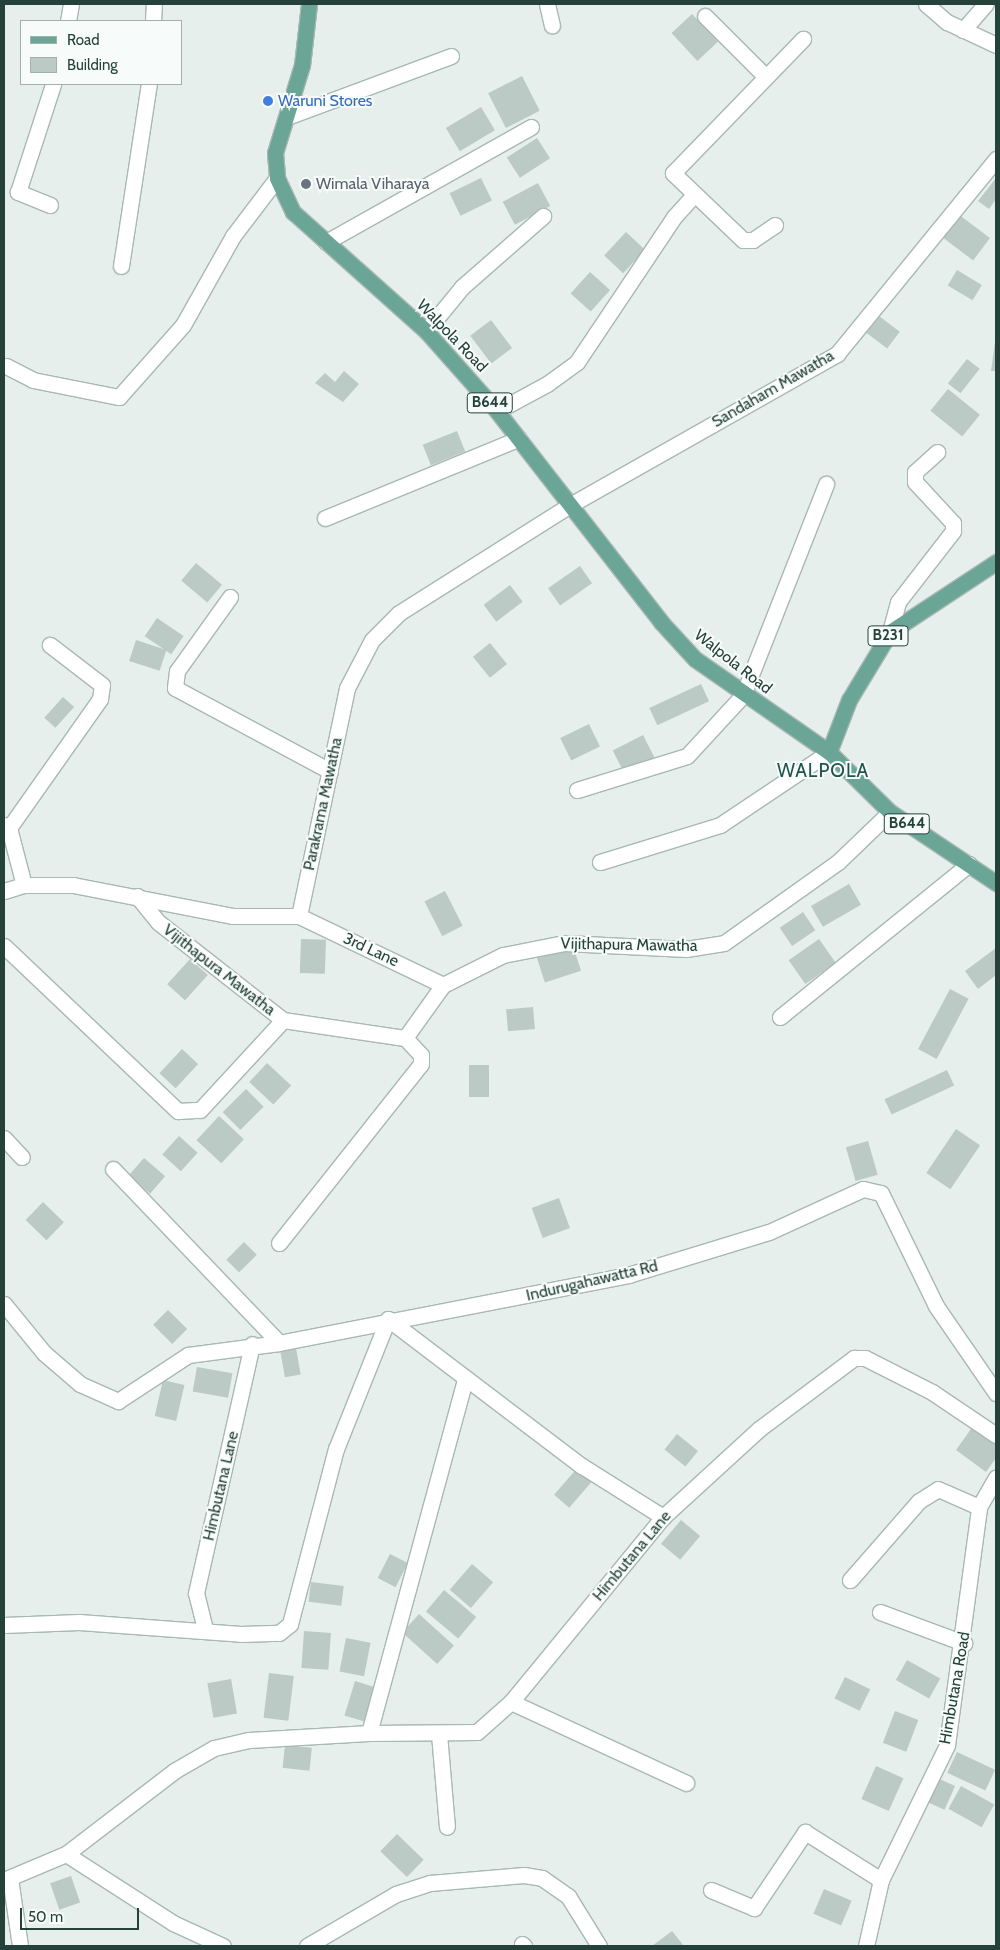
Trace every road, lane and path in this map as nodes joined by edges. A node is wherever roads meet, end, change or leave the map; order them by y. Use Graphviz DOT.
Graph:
graph roads {
  1 [pos="71,4"];
  2 [pos="154,4"];
  3 [pos="309,4"];
  4 [pos="547,4"];
  5 [pos="926,4"];
  6 [pos="986,4"];
  7 [pos="705,16"];
  8 [pos="68,20"];
  9 [pos="153,20"];
  10 [pos="552,25"];
  11 [pos="963,30"];
  12 [pos="803,39"];
  13 [pos="996,45"];
  14 [pos="451,56"];
  15 [pos="765,76"];
  16 [pos="53,85"];
  17 [pos="149,85"];
  18 [pos="287,117"];
  19 [pos="531,127"];
  20 [pos="996,159"];
  21 [pos="277,178"];
  22 [pos="694,195"];
  23 [pos="50,205"];
  24 [pos="542,216"];
  25 [pos="775,225"];
  26 [pos="326,242"];
  27 [pos="121,266"];
  28 [pos="426,331"];
  29 [pos="6,366"];
  30 [pos="497,411"];
  31 [pos="518,439"];
  32 [pos="937,452"];
  33 [pos="826,484"];
  34 [pos="570,505"];
  35 [pos="325,518"];
  36 [pos="996,562"];
  37 [pos="230,597"];
  38 [pos="890,632"];
  39 [pos="50,645"];
  40 [pos="743,695"];
  41 [pos="829,752"];
  42 [pos="330,771"];
  43 [pos="578,790"];
  44 [pos="890,812"];
  45 [pos="6,826"];
  46 [pos="600,862"];
  47 [pos="969,864"];
  48 [pos="996,883"];
  49 [pos="24,885"];
  50 [pos="4,891"];
  51 [pos="137,896"];
  52 [pos="299,916"];
  53 [pos="4,946"];
  54 [pos="443,986"];
  55 [pos="780,1016"];
  56 [pos="283,1020"];
  57 [pos="405,1038"];
  58 [pos="4,1138"];
  59 [pos="22,1157"];
  60 [pos="113,1169"];
  61 [pos="279,1243"];
  62 [pos="4,1304"];
  63 [pos="388,1319"];
  64 [pos="280,1343"];
  65 [pos="252,1344"];
  66 [pos="465,1379"];
  67 [pos="996,1393"];
  68 [pos="996,1435"];
  69 [pos="996,1478"];
  70 [pos="979,1506"];
  71 [pos="663,1517"];
  72 [pos="850,1580"];
  73 [pos="880,1612"];
  74 [pos="4,1625"];
  75 [pos="205,1629"];
  76 [pos="964,1643"];
  77 [pos="511,1702"];
  78 [pos="369,1733"];
  79 [pos="440,1734"];
  80 [pos="686,1783"];
  81 [pos="447,1827"];
  82 [pos="66,1854"];
  83 [pos="7,1879"];
  84 [pos="881,1880"];
  85 [pos="711,1890"];
  86 [pos="20,1946"];
  87 [pos="223,1946"];
  88 [pos="307,1946"];
  89 [pos="599,1946"];
  90 [pos="866,1946"];
  1 -- 8 [label="street"];
  2 -- 9 [label="street"];
  3 -- 18 [label="main road, Walpola Road / B644"];
  4 -- 10 [label="street"];
  5 -- 11 [label="street"];
  6 -- 11 [label="street"];
  7 -- 15 [label="street"];
  11 -- 13 [label="street"];
  12 -- 15 [label="street"];
  14 -- 18 [label="street"];
  15 -- 22 [label="street"];
  16 -- 23 [label="street"];
  17 -- 27 [label="street"];
  18 -- 21 [label="main road, Walpola Road / B644"];
  19 -- 26 [label="street"];
  20 -- 34 [label="street, Sandaham Mawatha"];
  21 -- 26 [label="main road, Walpola Road / B644"];
  21 -- 29 [label="street"];
  22 -- 25 [label="street"];
  22 -- 30 [label="street"];
  24 -- 28 [label="street"];
  26 -- 28 [label="main road, Walpola Road / B644"];
  28 -- 30 [label="main road, Walpola Road / B644"];
  30 -- 31 [label="main road, Walpola Road / B644"];
  31 -- 34 [label="main road, Walpola Road / B644"];
  31 -- 35 [label="street"];
  32 -- 38 [label="street"];
  33 -- 40 [label="street"];
  34 -- 40 [label="main road, Walpola Road / B644"];
  34 -- 42 [label="street, Parakrama Mawatha"];
  36 -- 38 [label="main road, B231"];
  37 -- 42 [label="street"];
  38 -- 41 [label="main road, B231"];
  39 -- 45 [label="street"];
  40 -- 41 [label="main road, Walpola Road / B644"];
  40 -- 43 [label="street"];
  41 -- 44 [label="main road, B644"];
  41 -- 46 [label="street"];
  42 -- 52 [label="street, Parakrama Mawatha"];
  44 -- 47 [label="main road, B644"];
  44 -- 54 [label="street, Vijithapura Mawatha"];
  45 -- 49 [label="street"];
  47 -- 48 [label="main road, B644"];
  47 -- 55 [label="street"];
  49 -- 50 [label="street"];
  49 -- 51 [label="street"];
  51 -- 52 [label="street"];
  51 -- 56 [label="street, Vijithapura Mawatha"];
  52 -- 54 [label="street, 3rd Lane"];
  53 -- 56 [label="street"];
  54 -- 57 [label="street, Vijithapura Mawatha"];
  56 -- 57 [label="street, Vijithapura Mawatha"];
  57 -- 61 [label="street"];
  58 -- 59 [label="street"];
  60 -- 64 [label="street"];
  62 -- 65 [label="street, Indurugahawatta Rd"];
  63 -- 64 [label="street, Indurugahawatta Rd"];
  63 -- 66 [label="street"];
  63 -- 67 [label="street, Indurugahawatta Rd"];
  63 -- 75 [label="street"];
  64 -- 65 [label="street, Indurugahawatta Rd"];
  65 -- 75 [label="street, Himbutana Lane"];
  66 -- 71 [label="street"];
  66 -- 78 [label="street"];
  68 -- 71 [label="street, Himbutana Lane"];
  69 -- 70 [label="street, Himbutana Road"];
  70 -- 72 [label="street"];
  70 -- 76 [label="street, Himbutana Road"];
  71 -- 77 [label="street, Himbutana Lane"];
  73 -- 76 [label="street"];
  74 -- 75 [label="street"];
  76 -- 84 [label="street, Himbutana Road"];
  77 -- 79 [label="street, Himbutana Lane"];
  77 -- 80 [label="street"];
  78 -- 79 [label="street, Himbutana Lane"];
  78 -- 82 [label="street, Himbutana Lane"];
  79 -- 81 [label="street"];
  82 -- 83 [label="street, Himbutana Lane"];
  82 -- 87 [label="street"];
  83 -- 86 [label="street"];
  84 -- 85 [label="street"];
  84 -- 90 [label="street, Himbutana Road"];
  88 -- 89 [label="street"];
}
